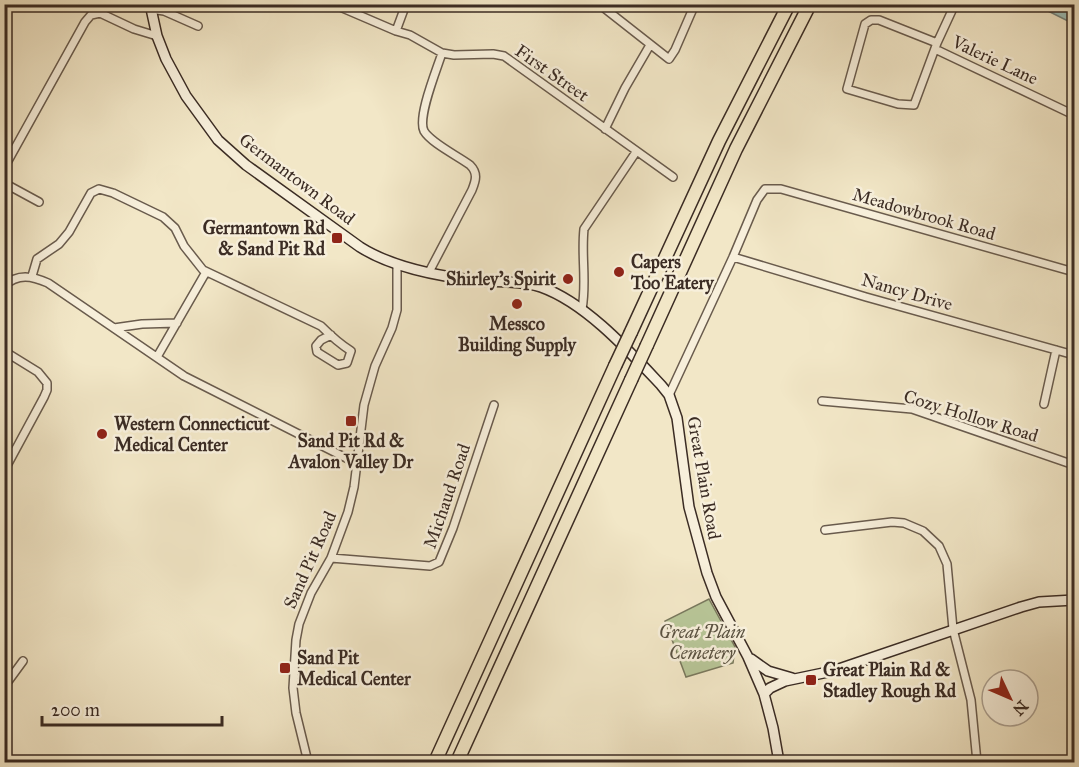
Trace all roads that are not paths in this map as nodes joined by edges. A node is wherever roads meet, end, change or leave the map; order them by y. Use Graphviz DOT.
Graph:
graph roads {
  1 [pos="333,4"];
  2 [pos="406,4"];
  3 [pos="599,4"];
  4 [pos="695,4"];
  5 [pos="789,4"];
  6 [pos="810,4"];
  7 [pos="955,4"];
  8 [pos="150,7"];
  9 [pos="198,26"];
  10 [pos="396,31"];
  11 [pos="157,36"];
  12 [pos="650,45"];
  13 [pos="936,46"];
  14 [pos="442,53"];
  15 [pos="1074,115"];
  16 [pos="605,129"];
  17 [pos="636,152"];
  18 [pos="4,168"];
  19 [pos="673,177"];
  20 [pos="4,183"];
  21 [pos="39,202"];
  22 [pos="733,257"];
  23 [pos="397,266"];
  24 [pos="206,272"];
  25 [pos="429,272"];
  26 [pos="1074,272"];
  27 [pos="32,276"];
  28 [pos="4,286"];
  29 [pos="582,309"];
  30 [pos="177,323"];
  31 [pos="114,328"];
  32 [pos="331,335"];
  33 [pos="1056,350"];
  34 [pos="4,351"];
  35 [pos="1074,355"];
  36 [pos="157,357"];
  37 [pos="669,395"];
  38 [pos="822,400"];
  39 [pos="1044,404"];
  40 [pos="494,405"];
  41 [pos="356,463"];
  42 [pos="1074,465"];
  43 [pos="4,471"];
  44 [pos="825,530"];
  45 [pos="331,558"];
  46 [pos="1074,600"];
  47 [pos="953,629"];
  48 [pos="748,657"];
  49 [pos="23,661"];
  50 [pos="794,679"];
  51 [pos="4,687"];
  52 [pos="764,694"];
  53 [pos="308,762"];
  54 [pos="435,762"];
  55 [pos="457,762"];
  56 [pos="779,762"];
  57 [pos="977,762"];
  1 -- 10 [label="street, First Street"];
  2 -- 10 [label="street"];
  3 -- 12 [label="street"];
  4 -- 12 [label="street"];
  5 -- 54 [label="highway, bridge"];
  6 -- 55 [label="highway, bridge"];
  7 -- 13 [label="street"];
  8 -- 9 [label="street"];
  8 -- 11 [label="main road, Germantown Road"];
  10 -- 14 [label="street, First Street"];
  11 -- 18 [label="street"];
  11 -- 23 [label="main road, Germantown Road"];
  12 -- 16 [label="street"];
  13 -- 13 [label="street, Valerie Lane"];
  13 -- 15 [label="street, Valerie Lane"];
  14 -- 16 [label="street, First Street"];
  14 -- 25 [label="street"];
  16 -- 17 [label="street, First Street"];
  17 -- 19 [label="street, First Street"];
  17 -- 29 [label="street"];
  20 -- 21 [label="street"];
  22 -- 26 [label="street, Meadowbrook Road"];
  22 -- 33 [label="street, Nancy Drive"];
  22 -- 37 [label="street"];
  23 -- 25 [label="main road, Great Plain Road"];
  23 -- 41 [label="street, Sand Pit Road"];
  24 -- 27 [label="street"];
  24 -- 30 [label="street"];
  24 -- 32 [label="street"];
  25 -- 29 [label="main road, Great Plain Road"];
  27 -- 28 [label="street"];
  27 -- 31 [label="street"];
  29 -- 37 [label="main road, Great Plain Road"];
  30 -- 31 [label="street"];
  30 -- 36 [label="street"];
  31 -- 36 [label="street"];
  32 -- 32 [label="street"];
  33 -- 35 [label="street, Nancy Drive"];
  33 -- 39 [label="street"];
  34 -- 43 [label="street"];
  36 -- 41 [label="street"];
  37 -- 48 [label="main road, Great Plain Road"];
  38 -- 42 [label="street, Cozy Hollow Road"];
  40 -- 45 [label="street, Michaud Road"];
  41 -- 45 [label="street, Sand Pit Road"];
  44 -- 47 [label="street"];
  45 -- 53 [label="street, Sand Pit Road"];
  46 -- 47 [label="main road"];
  47 -- 50 [label="main road"];
  47 -- 57 [label="street"];
  48 -- 50 [label="main road"];
  48 -- 52 [label="main road, Great Plain Road"];
  49 -- 51 [label="street"];
  50 -- 52 [label="main road"];
  52 -- 56 [label="main road, Great Plain Road"];
}
